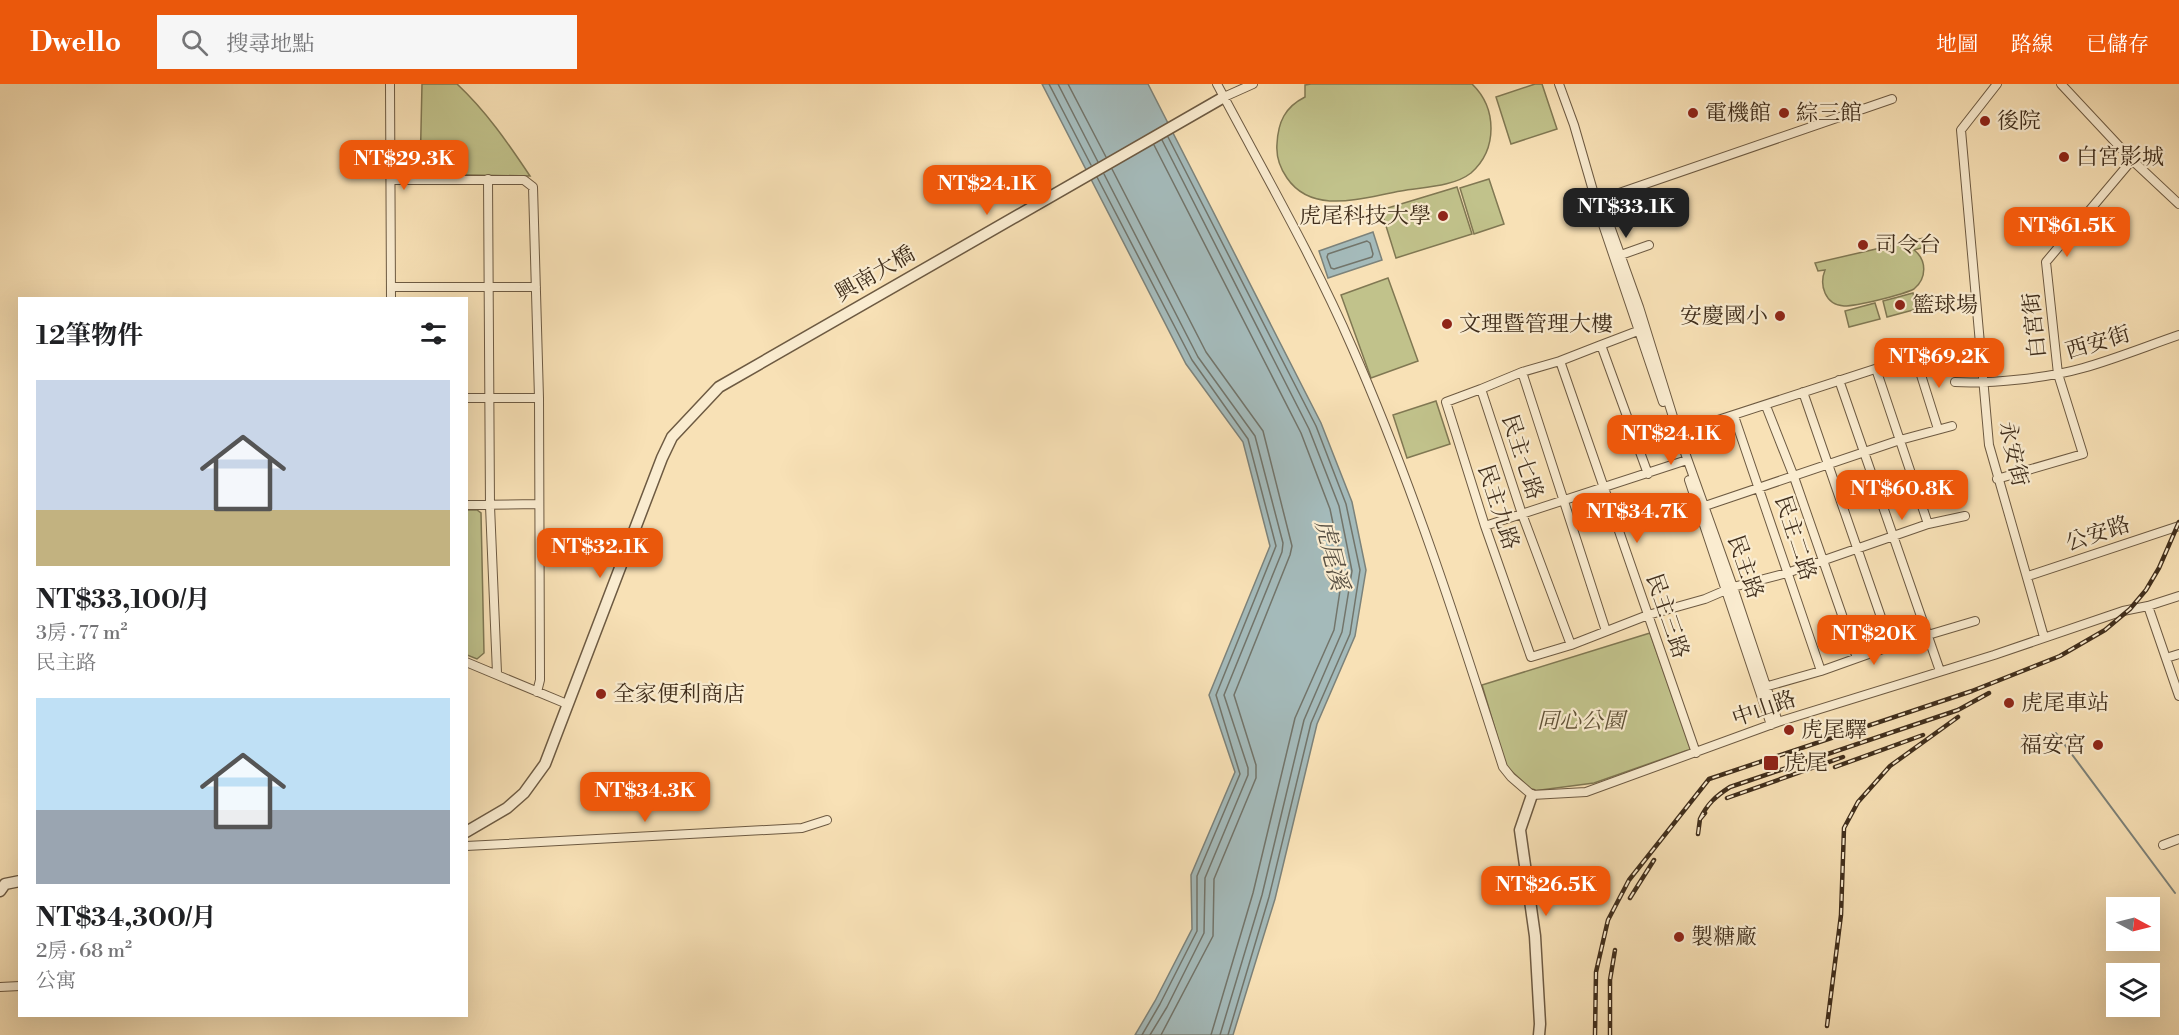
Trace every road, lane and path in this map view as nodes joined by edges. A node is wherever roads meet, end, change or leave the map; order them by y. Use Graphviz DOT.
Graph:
graph roads {
  1 [pos="390,84"];
  2 [pos="1217,84"];
  3 [pos="1253,84"];
  4 [pos="1559,84"];
  5 [pos="1997,84"];
  6 [pos="2061,84"];
  7 [pos="1224,97"];
  8 [pos="1892,99"];
  9 [pos="2132,160"];
  10 [pos="488,179"];
  11 [pos="391,180"];
  12 [pos="1596,201"];
  13 [pos="2179,204"];
  14 [pos="1648,245"];
  15 [pos="1617,257"];
  16 [pos="391,287"];
  17 [pos="488,287"];
  18 [pos="536,287"];
  19 [pos="391,297"];
  20 [pos="1642,329"];
  21 [pos="2179,335"];
  22 [pos="1601,345"];
  23 [pos="1560,361"];
  24 [pos="1876,369"];
  25 [pos="1522,372"];
  26 [pos="2058,374"];
  27 [pos="1839,380"];
  28 [pos="1955,382"];
  29 [pos="1983,383"];
  30 [pos="1481,389"];
  31 [pos="1803,392"];
  32 [pos="468,398"];
  33 [pos="490,398"];
  34 [pos="539,398"];
  35 [pos="1766,405"];
  36 [pos="1734,416"];
  37 [pos="1952,426"];
  38 [pos="1938,429"];
  39 [pos="1678,433"];
  40 [pos="1900,440"];
  41 [pos="1864,453"];
  42 [pos="1685,461"];
  43 [pos="1828,465"];
  44 [pos="1648,474"];
  45 [pos="1794,477"];
  46 [pos="1997,479"];
  47 [pos="1604,488"];
  48 [pos="1760,489"];
  49 [pos="1563,501"];
  50 [pos="538,504"];
  51 [pos="468,506"];
  52 [pos="490,506"];
  53 [pos="1705,506"];
  54 [pos="1522,514"];
  55 [pos="1965,516"];
  56 [pos="1928,524"];
  57 [pos="1485,526"];
  58 [pos="2179,526"];
  59 [pos="1894,537"];
  60 [pos="1858,549"];
  61 [pos="1823,561"];
  62 [pos="1787,573"];
  63 [pos="2028,576"];
  64 [pos="1730,588"];
  65 [pos="2179,596"];
  66 [pos="2148,606"];
  67 [pos="1648,615"];
  68 [pos="1976,621"];
  69 [pos="1606,631"];
  70 [pos="1926,635"];
  71 [pos="2044,637"];
  72 [pos="1571,645"];
  73 [pos="1891,646"];
  74 [pos="2179,654"];
  75 [pos="1857,658"];
  76 [pos="2166,658"];
  77 [pos="468,663"];
  78 [pos="1821,671"];
  79 [pos="1940,671"];
  80 [pos="497,673"];
  81 [pos="1762,688"];
  82 [pos="537,692"];
  83 [pos="2179,696"];
  84 [pos="567,704"];
  85 [pos="1774,724"];
  86 [pos="1696,753"];
  87 [pos="1532,795"];
  88 [pos="827,820"];
  89 [pos="468,831"];
  90 [pos="2179,840"];
  91 [pos="2163,844"];
  92 [pos="468,846"];
  93 [pos="18,881"];
  94 [pos="0,891"];
  95 [pos="18,986"];
  96 [pos="0,987"];
  97 [pos="1539,1035"];
  1 -- 11 [label="street"];
  2 -- 7 [label="street"];
  3 -- 7 [label="street"];
  4 -- 12 [label="street, 民主路"];
  5 -- 29 [label="street, 永安街"];
  6 -- 9 [label="street"];
  7 -- 84 [label="street, 興南大橋"];
  7 -- 87 [label="street"];
  8 -- 12 [label="street"];
  9 -- 13 [label="street"];
  9 -- 26 [label="street, 白宮街"];
  10 -- 11 [label="street"];
  10 -- 17 [label="street"];
  10 -- 18 [label="street"];
  11 -- 16 [label="street"];
  12 -- 15 [label="street, 民主路"];
  14 -- 15 [label="street"];
  15 -- 20 [label="street, 民主路"];
  16 -- 17 [label="street"];
  16 -- 19 [label="street"];
  17 -- 18 [label="street"];
  17 -- 33 [label="street"];
  18 -- 34 [label="street"];
  20 -- 22 [label="street"];
  20 -- 39 [label="street, 民主路"];
  20 -- 42 [label="street"];
  21 -- 26 [label="street, 西安街"];
  22 -- 23 [label="street"];
  22 -- 44 [label="street"];
  23 -- 25 [label="street"];
  23 -- 47 [label="street, 民主三路"];
  24 -- 27 [label="street"];
  24 -- 38 [label="street"];
  24 -- 40 [label="street"];
  25 -- 30 [label="street"];
  25 -- 49 [label="street"];
  26 -- 29 [label="street, 西安街"];
  26 -- 46 [label="street, 白宮街"];
  27 -- 31 [label="street"];
  27 -- 41 [label="street"];
  28 -- 29 [label="street, 西安街"];
  29 -- 46 [label="street, 永安街"];
  30 -- 54 [label="street, 民主七路"];
  30 -- 57 [label="street, 民主九路"];
  31 -- 35 [label="street"];
  31 -- 43 [label="street"];
  32 -- 33 [label="street"];
  33 -- 34 [label="street"];
  33 -- 52 [label="street"];
  34 -- 50 [label="street"];
  35 -- 36 [label="street"];
  35 -- 45 [label="street"];
  36 -- 39 [label="street"];
  36 -- 48 [label="street, 民主二路"];
  37 -- 38 [label="street"];
  38 -- 40 [label="street"];
  39 -- 42 [label="street, 民主路"];
  40 -- 41 [label="street"];
  40 -- 56 [label="street"];
  41 -- 43 [label="street"];
  41 -- 59 [label="street"];
  42 -- 44 [label="street"];
  42 -- 53 [label="street, 民主路"];
  42 -- 64 [label="street"];
  43 -- 45 [label="street"];
  43 -- 60 [label="street"];
  44 -- 47 [label="street"];
  45 -- 48 [label="street"];
  45 -- 61 [label="street"];
  46 -- 63 [label="street, 永安街"];
  47 -- 49 [label="street"];
  47 -- 67 [label="street, 民主三路"];
  48 -- 53 [label="street"];
  48 -- 62 [label="street, 民主二路"];
  49 -- 54 [label="street"];
  49 -- 69 [label="street"];
  50 -- 52 [label="street"];
  50 -- 82 [label="street"];
  51 -- 52 [label="street"];
  52 -- 80 [label="street"];
  53 -- 64 [label="street, 民主路"];
  54 -- 57 [label="street"];
  54 -- 72 [label="street, 民主七路"];
  55 -- 56 [label="street"];
  56 -- 59 [label="street"];
  57 -- 72 [label="street, 民主九路"];
  58 -- 63 [label="street, 公安路"];
  59 -- 60 [label="street"];
  59 -- 70 [label="street"];
  60 -- 61 [label="street"];
  60 -- 73 [label="street"];
  61 -- 62 [label="street"];
  61 -- 75 [label="street"];
  62 -- 64 [label="street"];
  62 -- 78 [label="street, 民主二路"];
  63 -- 71 [label="street, 永安街"];
  64 -- 67 [label="street"];
  64 -- 81 [label="street, 民主路"];
  65 -- 66 [label="street, 中山路"];
  66 -- 71 [label="street, 中山路"];
  66 -- 76 [label="street"];
  67 -- 69 [label="street"];
  67 -- 86 [label="street, 民主三路"];
  68 -- 70 [label="street"];
  69 -- 72 [label="street"];
  70 -- 73 [label="street"];
  70 -- 79 [label="street"];
  71 -- 79 [label="street, 中山路"];
  73 -- 75 [label="street"];
  74 -- 76 [label="street"];
  75 -- 78 [label="street"];
  76 -- 83 [label="street"];
  77 -- 80 [label="street"];
  78 -- 81 [label="street"];
  79 -- 85 [label="street, 中山路"];
  80 -- 82 [label="street"];
  81 -- 85 [label="street, 民主路"];
  82 -- 84 [label="street"];
  84 -- 89 [label="street, 興南大橋"];
  85 -- 86 [label="street, 中山路"];
  86 -- 87 [label="street, 中山路"];
  87 -- 97 [label="street"];
  88 -- 92 [label="street"];
  90 -- 91 [label="street"];
  93 -- 94 [label="street"];
  95 -- 96 [label="street"];
}
